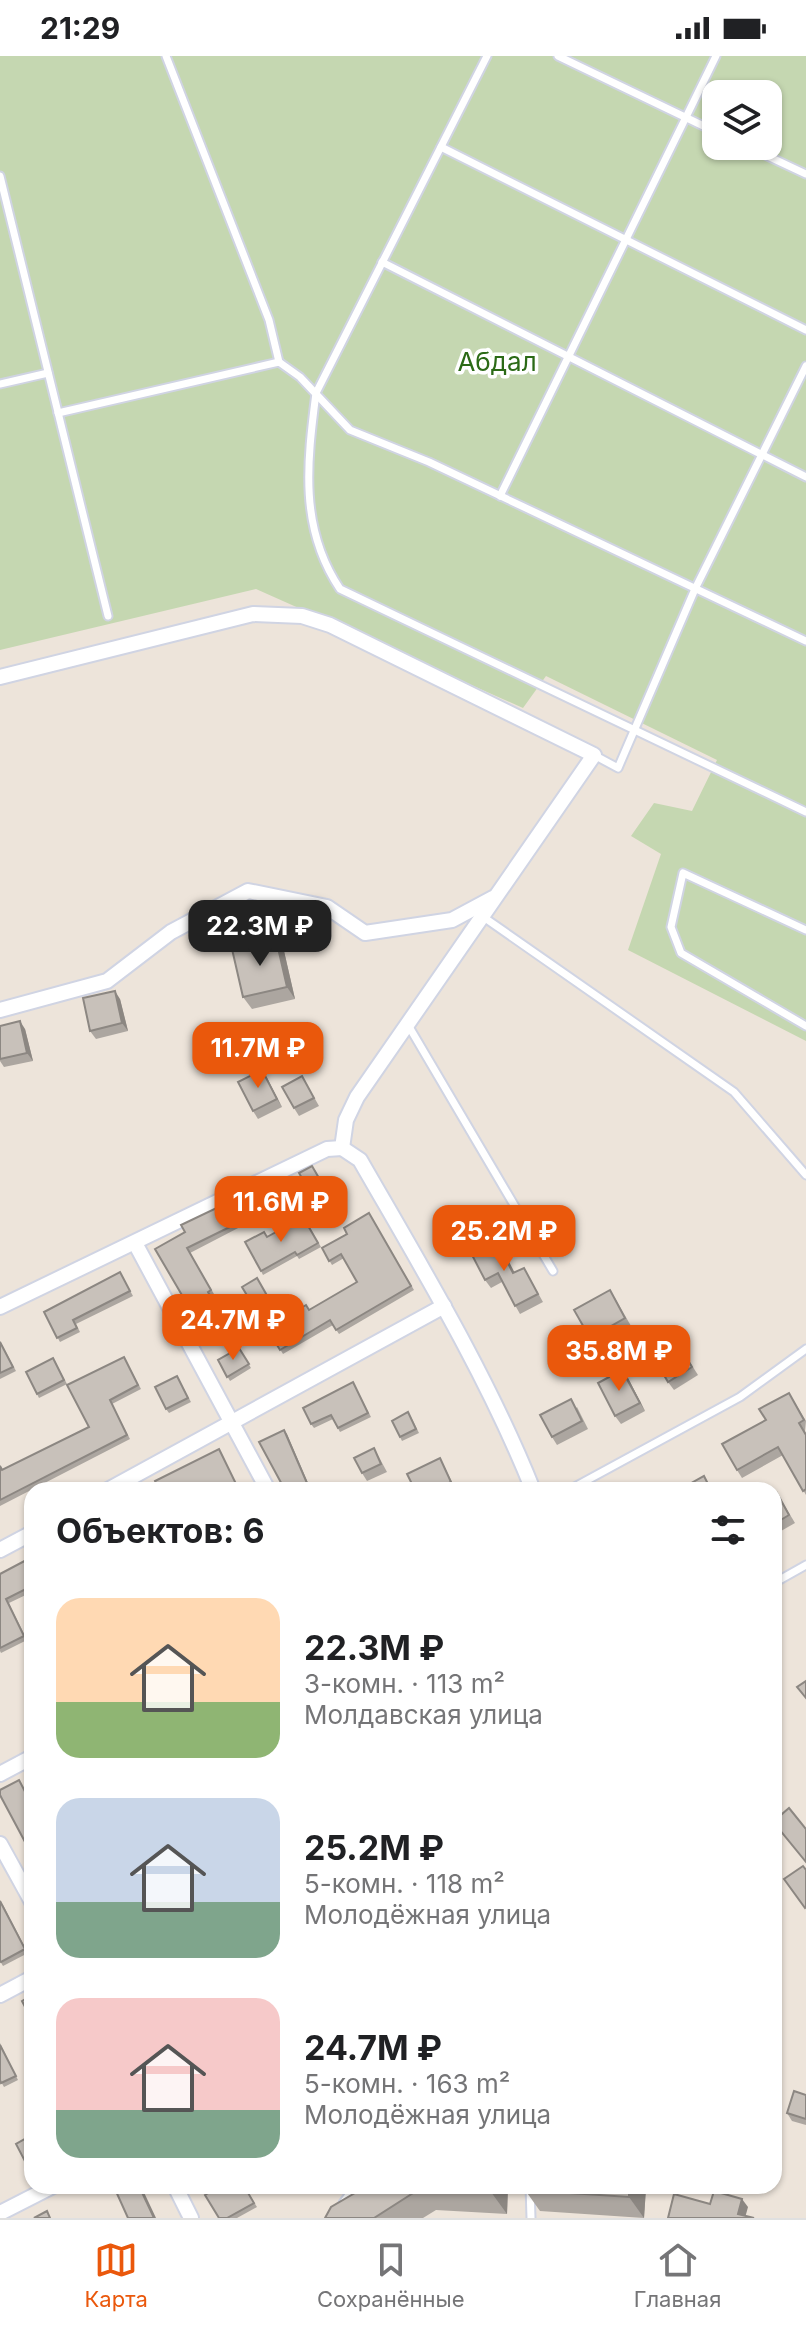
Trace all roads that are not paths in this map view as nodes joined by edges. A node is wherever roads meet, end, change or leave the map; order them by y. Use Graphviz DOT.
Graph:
graph roads {
  1 [pos="166,56"];
  2 [pos="487,56"];
  3 [pos="558,56"];
  4 [pos="716,56"];
  5 [pos="686,118"];
  6 [pos="702,125"];
  7 [pos="441,147"];
  8 [pos="776,160"];
  9 [pos="806,174"];
  10 [pos="0,176"];
  11 [pos="626,240"];
  12 [pos="382,262"];
  13 [pos="806,330"];
  14 [pos="568,357"];
  15 [pos="279,362"];
  16 [pos="806,366"];
  17 [pos="48,373"];
  18 [pos="0,384"];
  19 [pos="316,393"];
  20 [pos="58,413"];
  21 [pos="762,455"];
  22 [pos="806,477"];
  23 [pos="500,496"];
  24 [pos="695,589"];
  25 [pos="108,616"];
  26 [pos="806,641"];
  27 [pos="0,677"];
  28 [pos="636,732"];
  29 [pos="594,755"];
  30 [pos="806,812"];
  31 [pos="498,896"];
  32 [pos="482,916"];
  33 [pos="806,930"];
  34 [pos="0,1010"];
  35 [pos="408,1025"];
  36 [pos="806,1026"];
  37 [pos="342,1148"];
  38 [pos="806,1175"];
  39 [pos="135,1243"];
  40 [pos="553,1271"];
  41 [pos="444,1306"];
  42 [pos="0,1307"];
  43 [pos="806,1349"];
  44 [pos="232,1421"];
  45 [pos="122,1482"];
  46 [pos="264,1482"];
  47 [pos="526,1482"];
  48 [pos="584,1482"];
  49 [pos="24,1537"];
  50 [pos="0,1550"];
  51 [pos="806,1565"];
  52 [pos="782,1578"];
  53 [pos="24,1761"];
  54 [pos="0,1774"];
  55 [pos="0,1844"];
  56 [pos="24,1888"];
  57 [pos="24,1982"];
  58 [pos="0,1995"];
  59 [pos="37,2194"];
  60 [pos="179,2194"];
  61 [pos="349,2194"];
  62 [pos="530,2194"];
  63 [pos="337,2209"];
  64 [pos="0,2213"];
  65 [pos="191,2218"];
  66 [pos="531,2218"];
  1 -- 15 [label="lane"];
  2 -- 7 [label="lane"];
  3 -- 5 [label="lane"];
  4 -- 5 [label="lane"];
  5 -- 6 [label="lane"];
  5 -- 11 [label="lane"];
  7 -- 11 [label="lane"];
  7 -- 12 [label="lane"];
  8 -- 9 [label="lane"];
  10 -- 17 [label="lane"];
  11 -- 13 [label="lane"];
  11 -- 14 [label="lane"];
  12 -- 14 [label="lane"];
  12 -- 19 [label="lane"];
  14 -- 21 [label="lane"];
  14 -- 23 [label="lane"];
  15 -- 19 [label="lane"];
  15 -- 20 [label="lane"];
  16 -- 21 [label="lane"];
  17 -- 18 [label="lane"];
  17 -- 20 [label="lane"];
  19 -- 23 [label="lane"];
  19 -- 28 [label="lane"];
  20 -- 25 [label="lane"];
  21 -- 22 [label="lane"];
  21 -- 24 [label="lane"];
  23 -- 24 [label="lane"];
  24 -- 26 [label="lane"];
  24 -- 28 [label="lane"];
  27 -- 29 [label="street"];
  28 -- 29 [label="lane"];
  28 -- 30 [label="lane"];
  29 -- 31 [label="street"];
  31 -- 32 [label="street"];
  31 -- 34 [label="street"];
  32 -- 35 [label="street"];
  32 -- 38 [label="lane"];
  33 -- 36 [label="lane"];
  35 -- 37 [label="street"];
  35 -- 40 [label="lane"];
  37 -- 39 [label="street"];
  37 -- 41 [label="street"];
  39 -- 42 [label="street"];
  39 -- 44 [label="street"];
  41 -- 44 [label="street"];
  41 -- 47 [label="street"];
  43 -- 48 [label="lane"];
  44 -- 45 [label="street"];
  44 -- 46 [label="street"];
  49 -- 50 [label="street"];
  51 -- 52 [label="lane"];
  53 -- 54 [label="street"];
  55 -- 56 [label="street"];
  57 -- 58 [label="street"];
  59 -- 64 [label="street"];
  60 -- 65 [label="street"];
  61 -- 63 [label="lane"];
  62 -- 66 [label="lane"];
}
